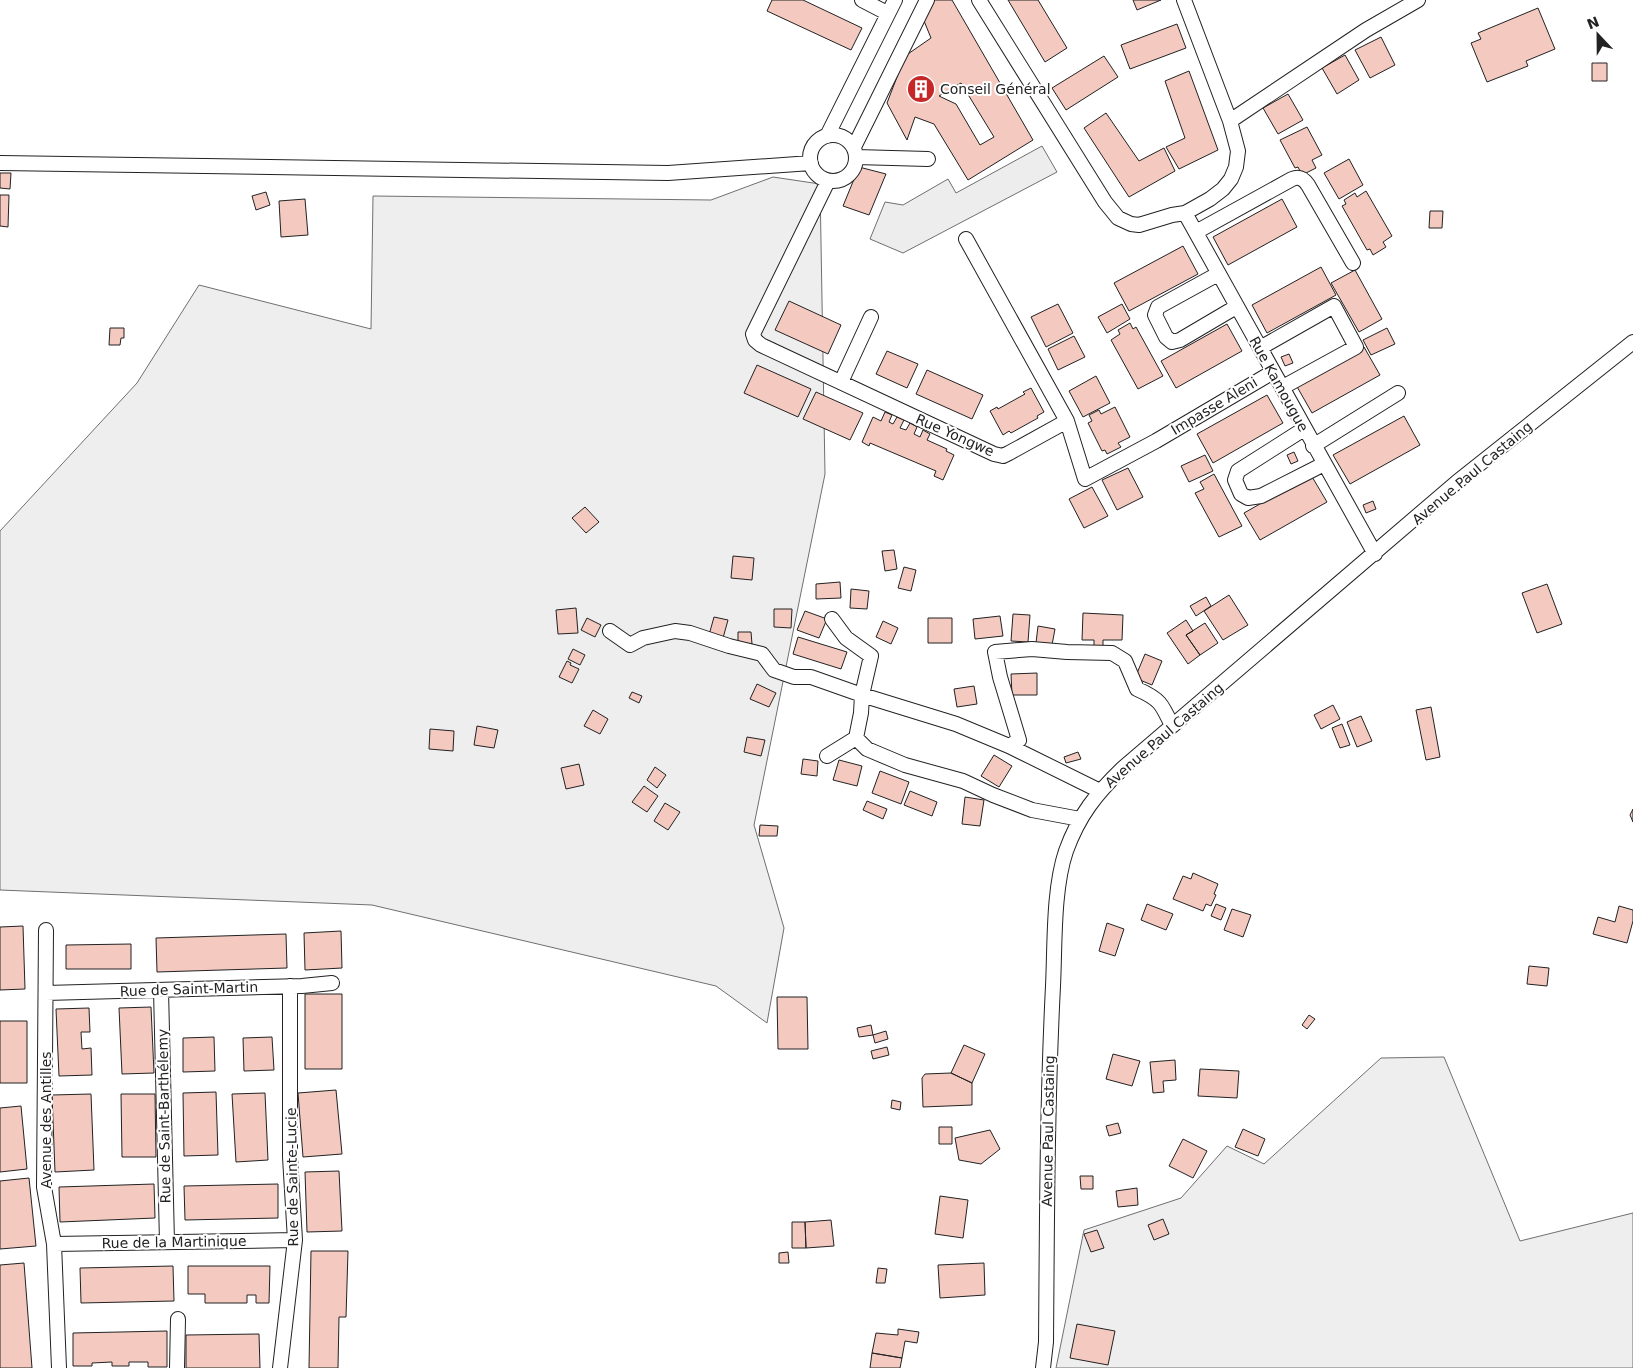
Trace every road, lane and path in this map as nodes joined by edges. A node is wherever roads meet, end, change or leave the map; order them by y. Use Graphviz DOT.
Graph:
graph roads {
  1 [pos="862,0"];
  2 [pos="895,0"];
  3 [pos="927,0"];
  4 [pos="979,0"];
  5 [pos="1184,0"];
  6 [pos="1418,0"];
  7 [pos="887,13"];
  8 [pos="1230,121"];
  9 [pos="827,136"];
  10 [pos="855,152"];
  11 [pos="928,160"];
  12 [pos="0,163"];
  13 [pos="811,163"];
  14 [pos="828,181"];
  15 [pos="1185,213"];
  16 [pos="1196,232"];
  17 [pos="966,239"];
  18 [pos="1352,263"];
  19 [pos="1218,274"];
  20 [pos="1236,308"];
  21 [pos="871,317"];
  22 [pos="1633,342"];
  23 [pos="1260,348"];
  24 [pos="1273,372"];
  25 [pos="842,382"];
  26 [pos="1283,388"];
  27 [pos="1398,393"];
  28 [pos="1067,421"];
  29 [pos="1304,429"];
  30 [pos="1313,446"];
  31 [pos="1324,464"];
  32 [pos="1375,554"];
  33 [pos="832,619"];
  34 [pos="610,631"];
  35 [pos="862,695"];
  36 [pos="1172,726"];
  37 [pos="856,738"];
  38 [pos="1010,746"];
  39 [pos="828,756"];
  40 [pos="1100,791"];
  41 [pos="1080,819"];
  42 [pos="46,930"];
  43 [pos="332,983"];
  44 [pos="290,986"];
  45 [pos="162,990"];
  46 [pos="46,992"];
  47 [pos="295,1240"];
  48 [pos="167,1242"];
  49 [pos="54,1244"];
  50 [pos="178,1320"];
  51 [pos="59,1368"];
  52 [pos="177,1368"];
  53 [pos="280,1368"];
  54 [pos="1043,1368"];
  1 -- 7 [label="street"];
  2 -- 7 [label="street"];
  3 -- 10 [label="street"];
  4 -- 15 [label="street"];
  5 -- 8 [label="street"];
  6 -- 8 [label="street"];
  7 -- 9 [label="street"];
  8 -- 15 [label="street"];
  9 -- 10 [label="street"];
  9 -- 13 [label="street"];
  10 -- 11 [label="street"];
  10 -- 14 [label="street"];
  12 -- 13 [label="street"];
  13 -- 14 [label="street"];
  14 -- 25 [label="street, Rue Yongwe"];
  15 -- 16 [label="street, Rue Kamougue"];
  16 -- 18 [label="street"];
  16 -- 19 [label="street, Rue Kamougue"];
  17 -- 28 [label="street"];
  19 -- 20 [label="street, Rue Kamougue"];
  19 -- 20 [label="street"];
  20 -- 23 [label="street, Rue Kamougue"];
  21 -- 25 [label="street"];
  22 -- 32 [label="street, Avenue Paul Castaing"];
  23 -- 24 [label="street, Rue Kamougue"];
  23 -- 26 [label="street"];
  24 -- 26 [label="street, Rue Kamougue"];
  24 -- 28 [label="street, Impasse Aleni"];
  25 -- 28 [label="street, Rue Yongwe"];
  26 -- 29 [label="street, Rue Kamougue"];
  27 -- 30 [label="street"];
  29 -- 30 [label="street, Rue Kamougue"];
  29 -- 31 [label="street"];
  30 -- 31 [label="street, Rue Kamougue"];
  31 -- 32 [label="street, Rue Kamougue"];
  32 -- 36 [label="street, Avenue Paul Castaing"];
  33 -- 35 [label="street"];
  34 -- 35 [label="street"];
  35 -- 37 [label="street"];
  35 -- 38 [label="street"];
  36 -- 38 [label="street"];
  36 -- 40 [label="street, Avenue Paul Castaing"];
  37 -- 39 [label="street"];
  37 -- 41 [label="street"];
  38 -- 40 [label="street"];
  40 -- 41 [label="street, Avenue Paul Castaing"];
  41 -- 54 [label="street, Avenue Paul Castaing"];
  42 -- 46 [label="street, Avenue des Antilles"];
  43 -- 44 [label="street, Rue de Saint-Martin"];
  44 -- 45 [label="street, Rue de Saint-Martin"];
  44 -- 47 [label="street, Rue de Sainte-Lucie"];
  45 -- 46 [label="street, Rue de Saint-Martin"];
  45 -- 48 [label="street, Rue de Saint-Barthélemy"];
  46 -- 49 [label="street, Avenue des Antilles"];
  47 -- 48 [label="street, Rue de la Martinique"];
  47 -- 53 [label="street, Rue de Sainte-Lucie"];
  48 -- 49 [label="street, Rue de la Martinique"];
  49 -- 51 [label="street, Avenue des Antilles"];
  50 -- 52 [label="street"];
}
